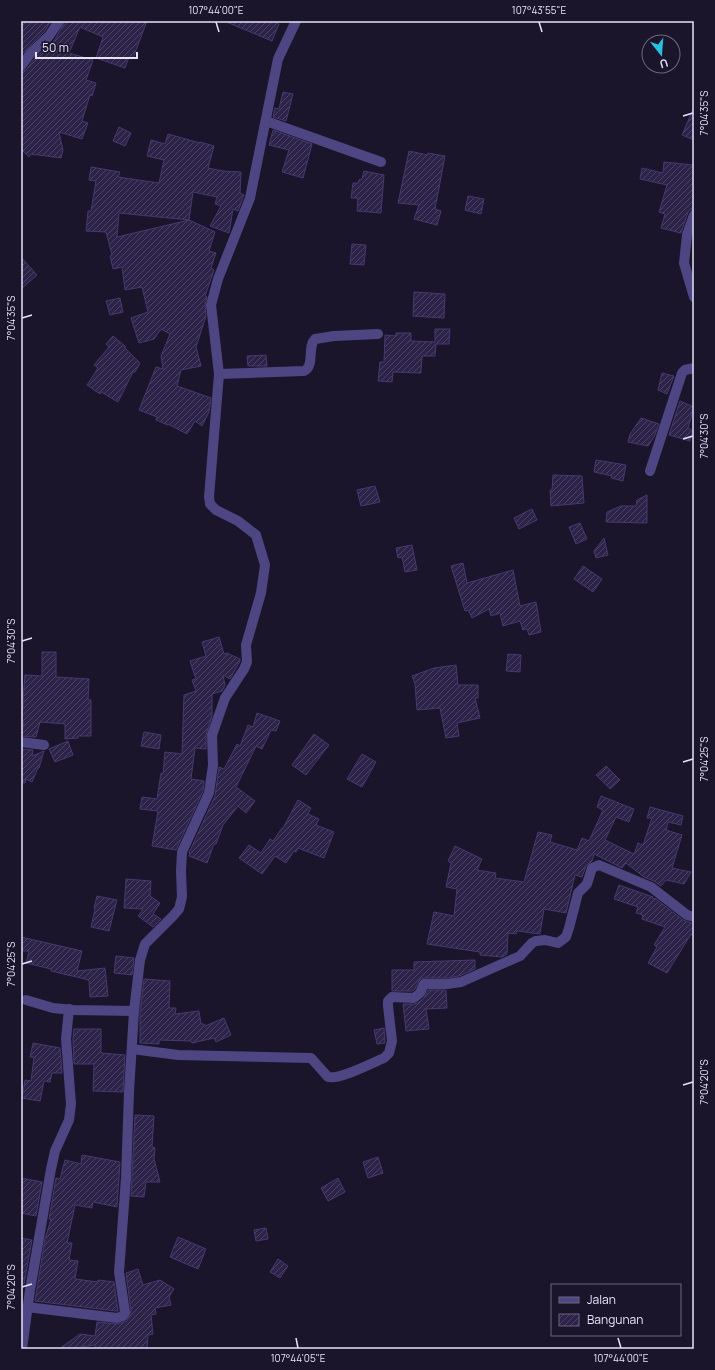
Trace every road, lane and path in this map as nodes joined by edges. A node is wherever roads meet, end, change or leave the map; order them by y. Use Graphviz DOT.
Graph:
graph roads {
  1 [pos="59,21"];
  2 [pos="296,21"];
  3 [pos="21,66"];
  4 [pos="266,121"];
  5 [pos="380,162"];
  6 [pos="694,214"];
  7 [pos="694,297"];
  8 [pos="378,334"];
  9 [pos="694,368"];
  10 [pos="219,374"];
  11 [pos="650,471"];
  12 [pos="21,742"];
  13 [pos="44,745"];
  14 [pos="694,918"];
  15 [pos="26,1000"];
  16 [pos="70,1009"];
  17 [pos="134,1011"];
  18 [pos="132,1049"];
  19 [pos="25,1288"];
  20 [pos="27,1307"];
  21 [pos="22,1349"];
  1 -- 3 [label="street"];
  2 -- 4 [label="street"];
  4 -- 5 [label="street"];
  4 -- 10 [label="street"];
  6 -- 7 [label="street"];
  8 -- 10 [label="street"];
  9 -- 11 [label="street"];
  10 -- 17 [label="street"];
  12 -- 13 [label="street"];
  14 -- 18 [label="street"];
  15 -- 16 [label="street"];
  16 -- 17 [label="street"];
  16 -- 19 [label="street"];
  17 -- 18 [label="street"];
  18 -- 20 [label="street"];
  19 -- 20 [label="street"];
  20 -- 21 [label="street"];
}
